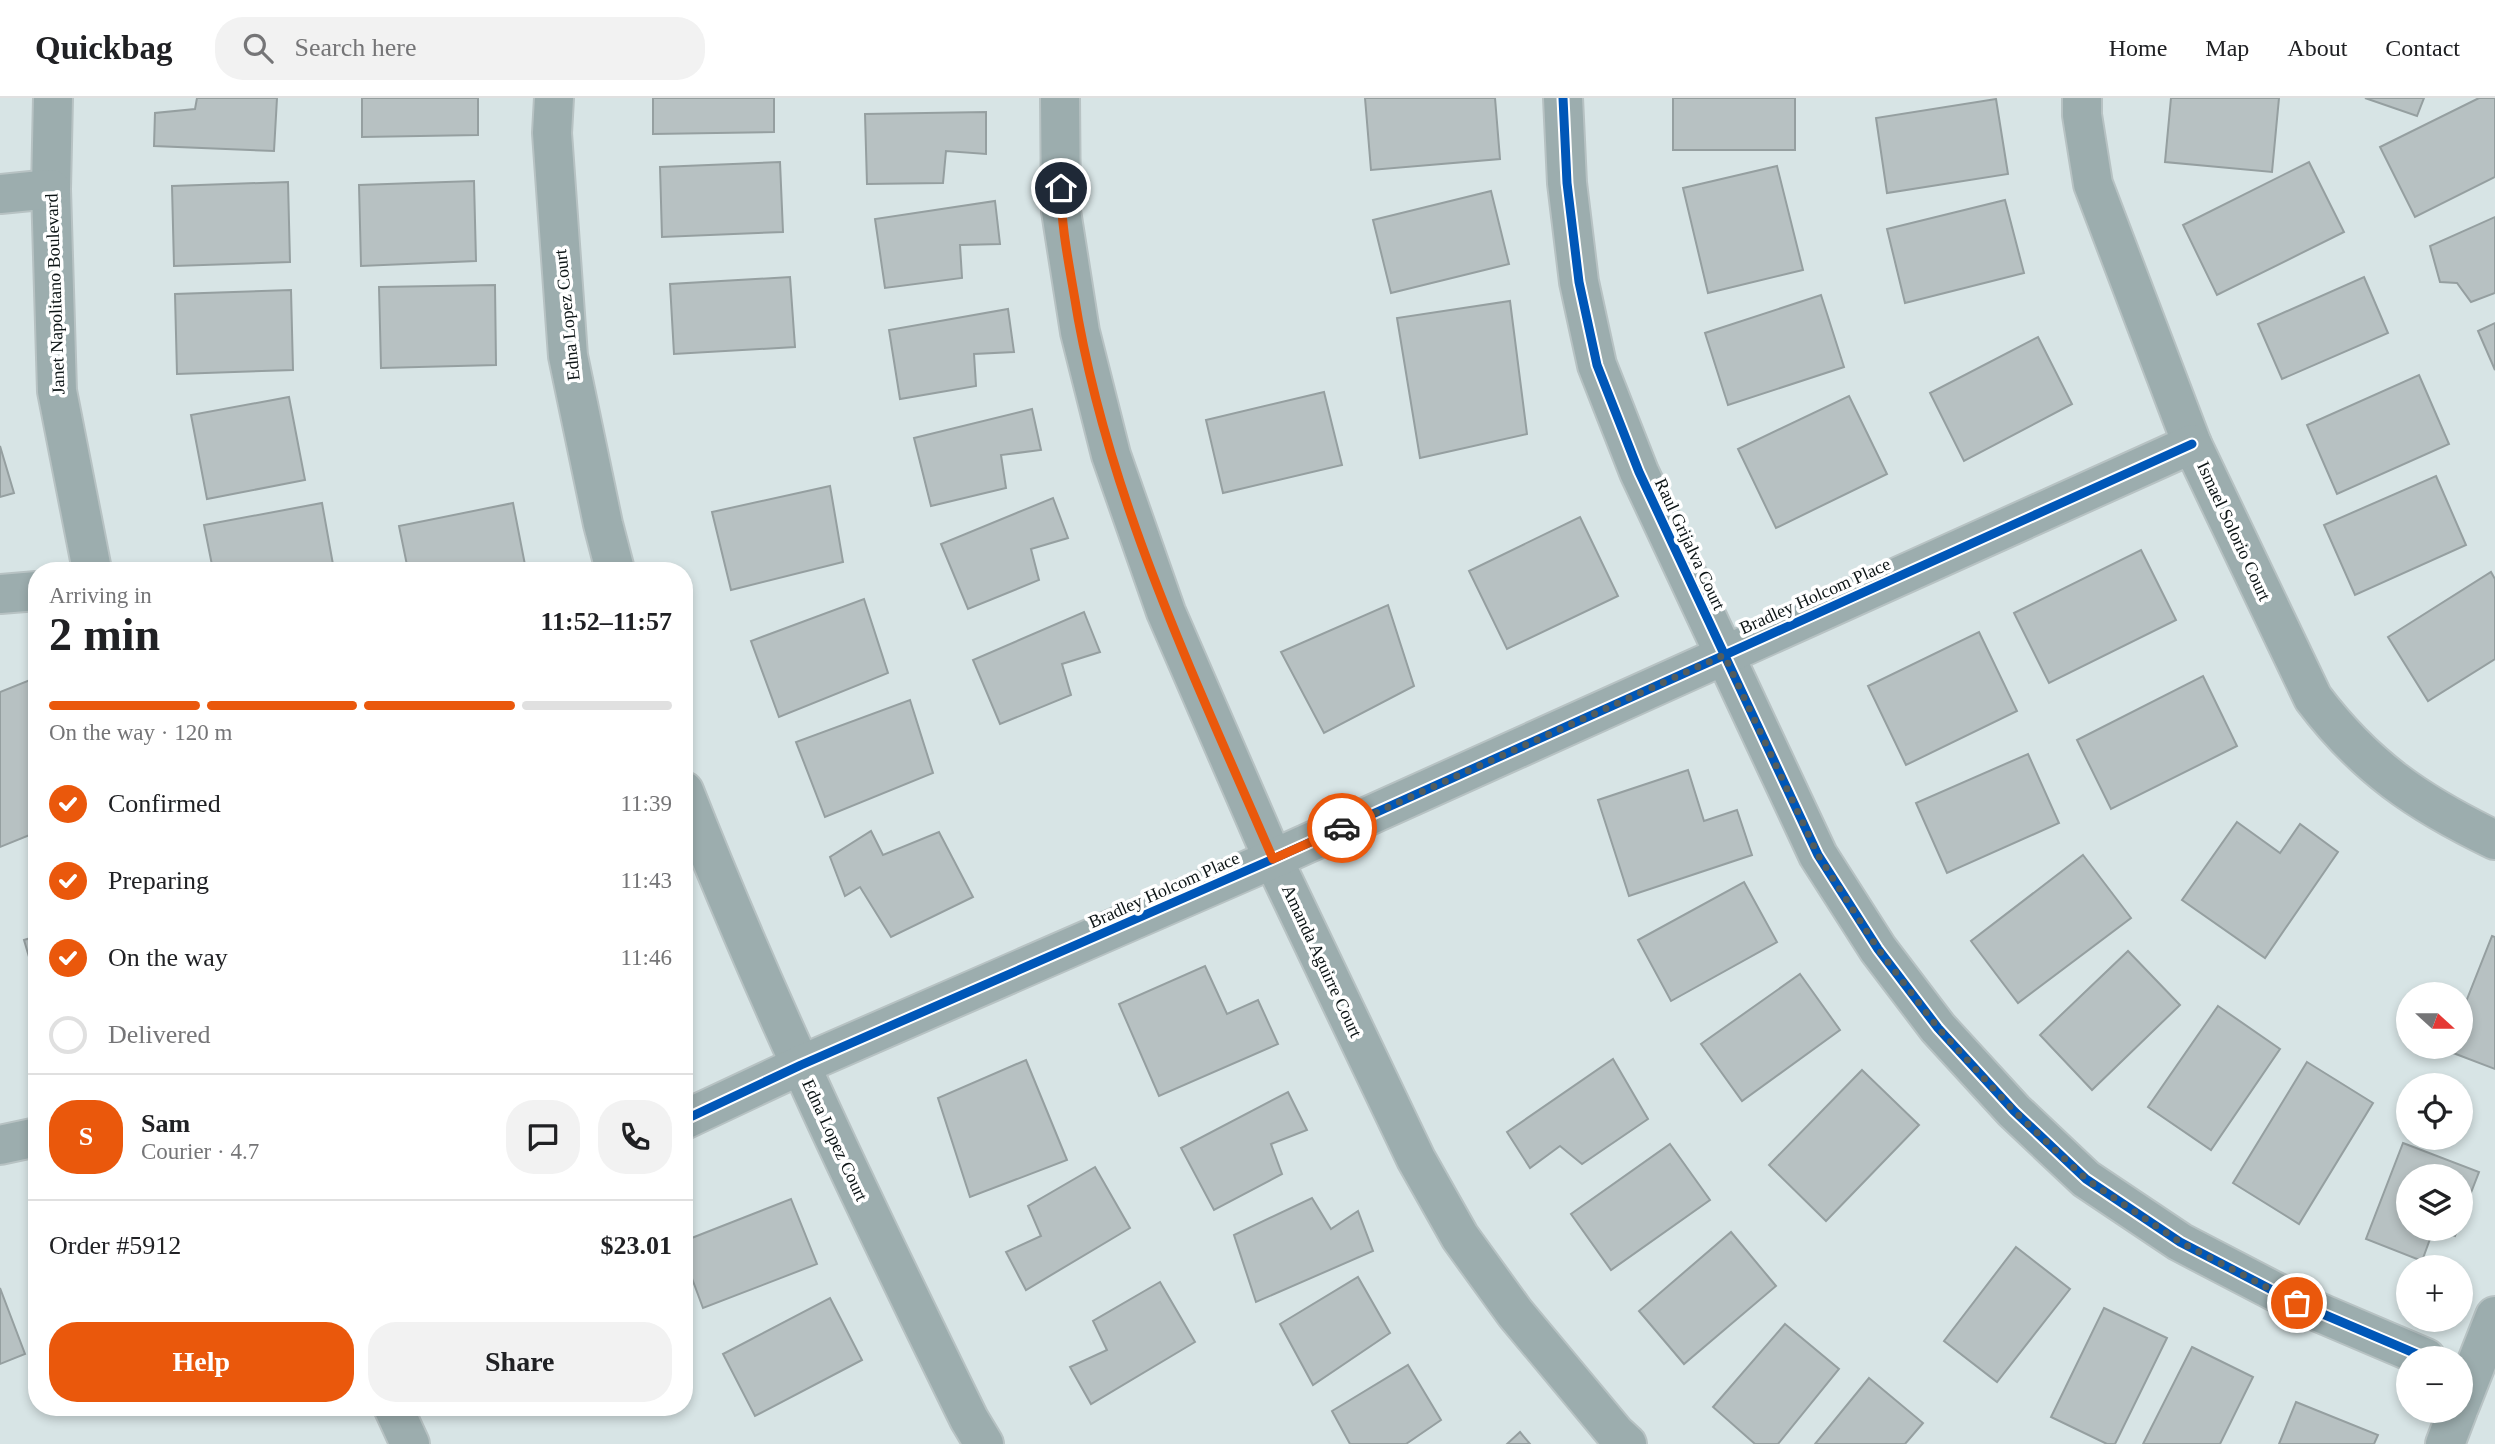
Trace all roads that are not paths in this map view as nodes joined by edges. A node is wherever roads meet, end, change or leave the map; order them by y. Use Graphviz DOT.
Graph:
graph roads {
  1 [pos="53,98"];
  2 [pos="554,98"];
  3 [pos="1060,98"];
  4 [pos="1563,98"];
  5 [pos="2082,98"];
  6 [pos="51,189"];
  7 [pos="0,194"];
  8 [pos="2192,444"];
  9 [pos="90,562"];
  10 [pos="613,562"];
  11 [pos="28,592"];
  12 [pos="0,594"];
  13 [pos="1724,655"];
  14 [pos="693,814"];
  15 [pos="2495,840"];
  16 [pos="1273,859"];
  17 [pos="801,1065"];
  18 [pos="693,1116"];
  19 [pos="28,1139"];
  20 [pos="0,1144"];
  21 [pos="2495,1316"];
  22 [pos="2398,1346"];
  23 [pos="2473,1368"];
  24 [pos="397,1416"];
  25 [pos="2452,1423"];
  26 [pos="411,1444"];
  27 [pos="984,1444"];
  28 [pos="1627,1444"];
  29 [pos="2445,1444"];
  1 -- 6 [label="street, Janet Napolitano Boulevard"];
  2 -- 10 [label="street, Edna Lopez Court"];
  3 -- 16 [label="street, Amanda Aguirre Court"];
  4 -- 13 [label="street, Raul Grijalva Court"];
  5 -- 8 [label="street, Ismael Solorio Court"];
  6 -- 7 [label="street"];
  6 -- 9 [label="street, Janet Napolitano Boulevard"];
  8 -- 13 [label="street, Bradley Holcom Place"];
  8 -- 15 [label="street, Ismael Solorio Court"];
  11 -- 12 [label="street"];
  13 -- 16 [label="street, Bradley Holcom Place"];
  13 -- 22 [label="street, Raul Grijalva Court"];
  14 -- 17 [label="street, Edna Lopez Court"];
  16 -- 17 [label="street, Bradley Holcom Place"];
  16 -- 28 [label="street, Amanda Aguirre Court"];
  17 -- 18 [label="street, Bradley Holcom Place"];
  17 -- 27 [label="street, Edna Lopez Court"];
  19 -- 20 [label="street"];
  21 -- 23 [label="street"];
  24 -- 26 [label="street"];
  25 -- 29 [label="street"];
}
